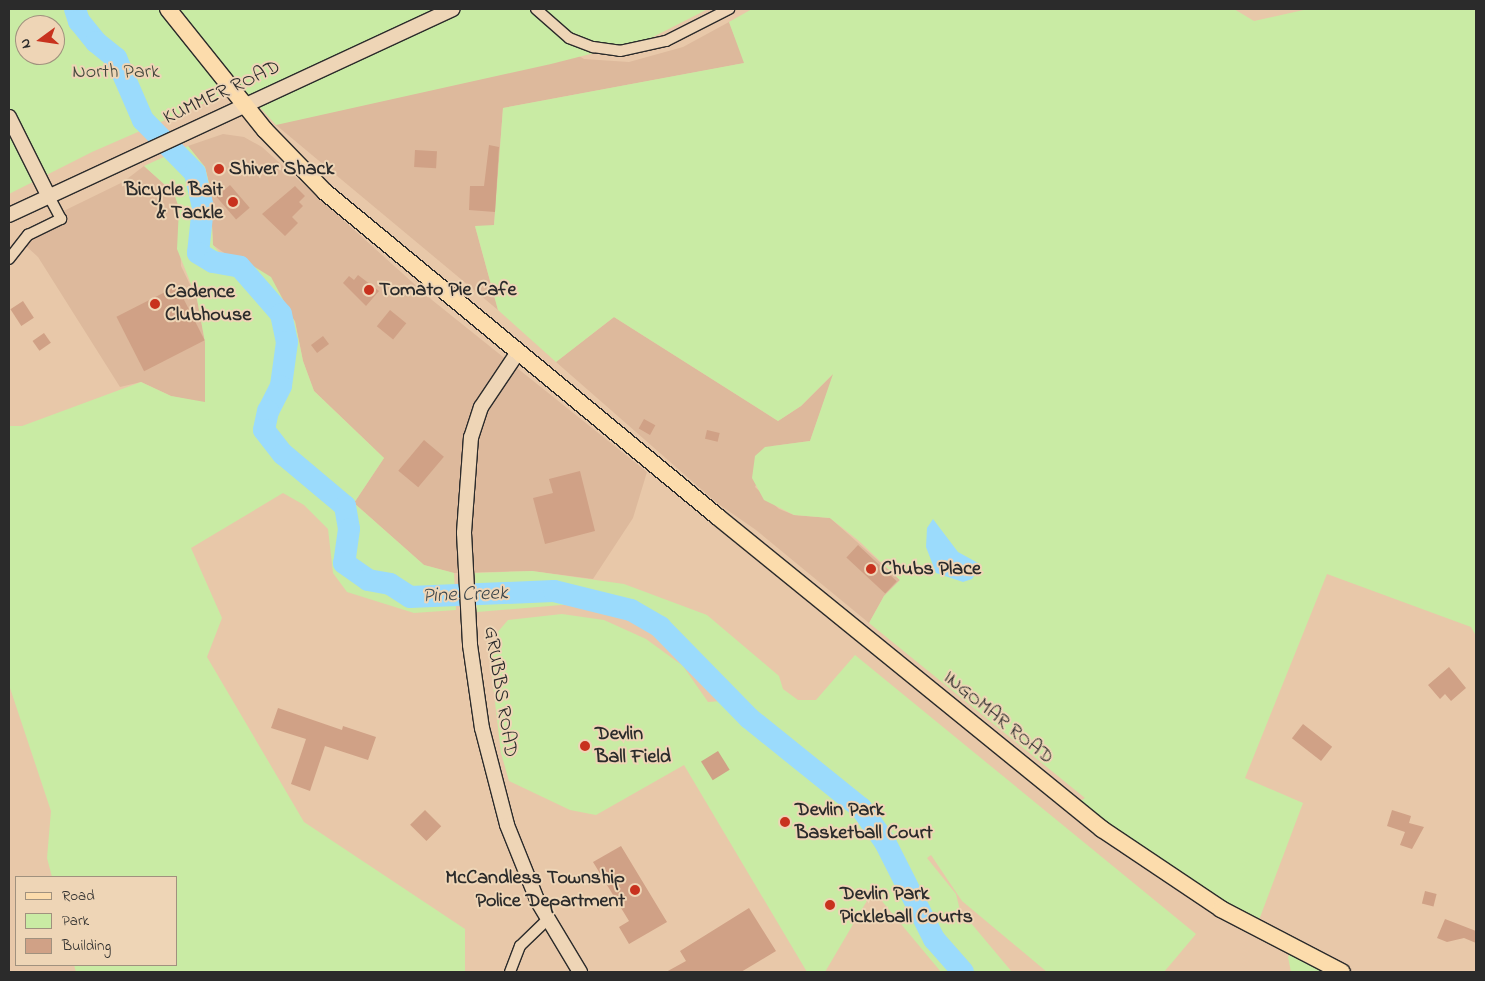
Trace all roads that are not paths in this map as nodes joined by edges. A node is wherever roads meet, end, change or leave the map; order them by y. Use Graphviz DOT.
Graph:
graph roads {
  1 [pos="168,9"];
  2 [pos="453,9"];
  3 [pos="536,9"];
  4 [pos="729,9"];
  5 [pos="244,105"];
  6 [pos="9,117"];
  7 [pos="48,195"];
  8 [pos="9,215"];
  9 [pos="9,259"];
  10 [pos="518,352"];
  11 [pos="548,920"];
  12 [pos="510,972"];
  13 [pos="580,972"];
  14 [pos="1342,972"];
  1 -- 5 [label="main road"];
  2 -- 5 [label="street, KUMMER ROAD"];
  3 -- 4 [label="street"];
  5 -- 7 [label="street, KUMMER ROAD"];
  5 -- 10 [label="main road, INGOMAR ROAD"];
  6 -- 7 [label="street"];
  7 -- 8 [label="street, KUMMER ROAD"];
  7 -- 9 [label="street"];
  10 -- 11 [label="street, GRUBBS ROAD"];
  10 -- 14 [label="main road, INGOMAR ROAD"];
  11 -- 12 [label="street"];
  11 -- 13 [label="street, GRUBBS ROAD"];
}
